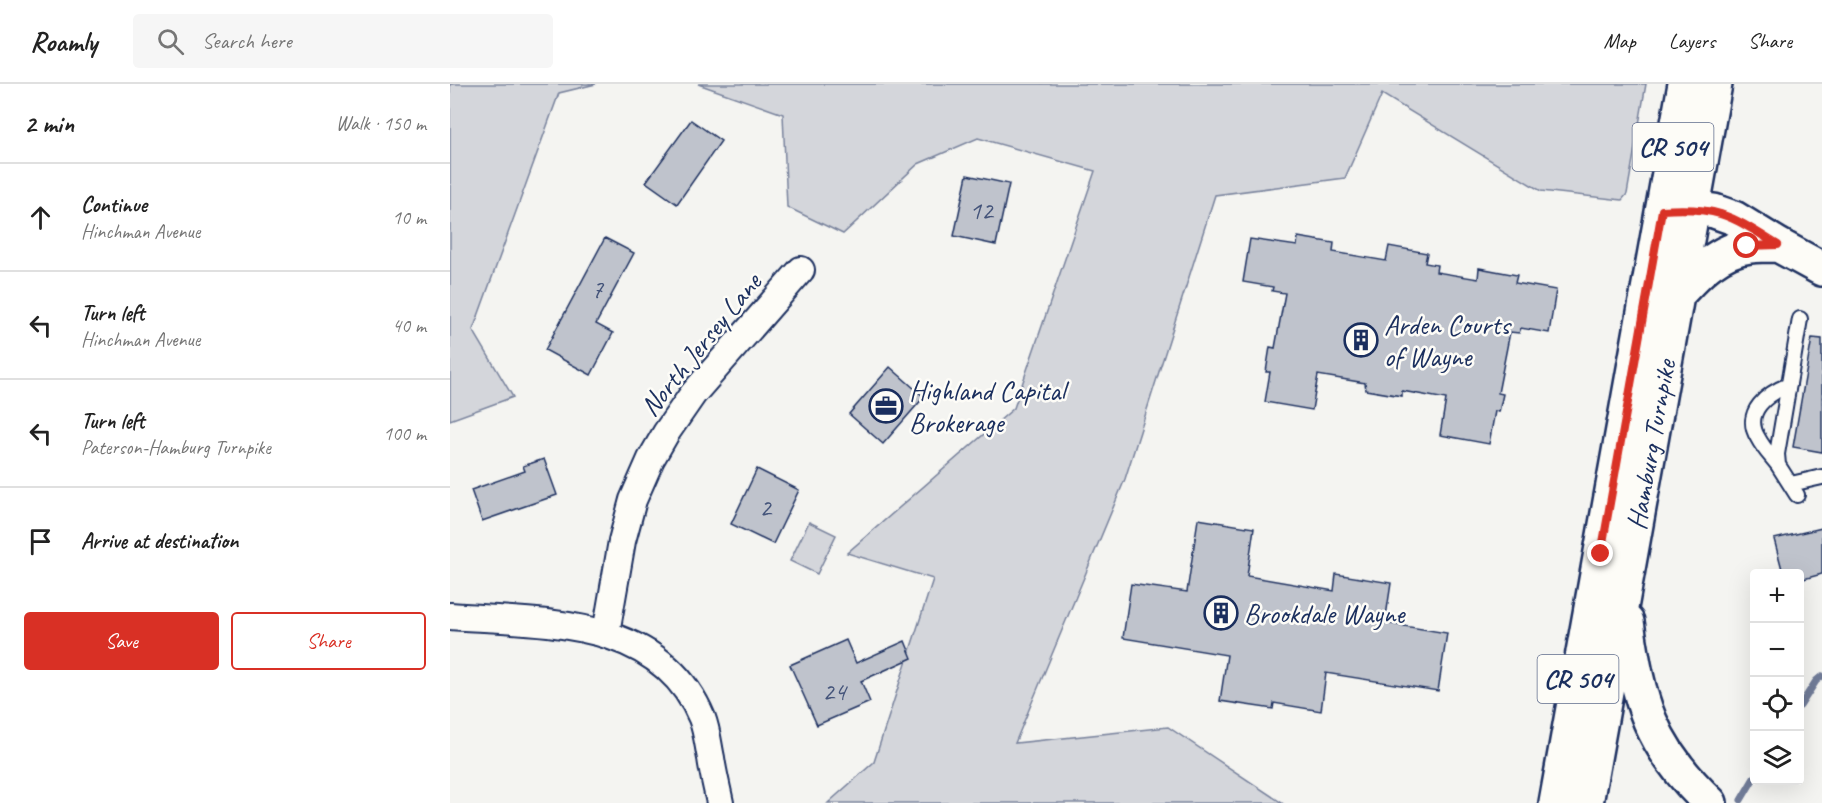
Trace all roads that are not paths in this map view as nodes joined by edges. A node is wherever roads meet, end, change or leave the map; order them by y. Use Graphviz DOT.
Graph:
graph roads {
  1 [pos="1685,84"];
  2 [pos="1715,84"];
  3 [pos="1677,209"];
  4 [pos="1778,245"];
  5 [pos="1822,269"];
  6 [pos="801,270"];
  7 [pos="1677,295"];
  8 [pos="1800,319"];
  9 [pos="1789,385"];
  10 [pos="1778,465"];
  11 [pos="1822,477"];
  12 [pos="1624,594"];
  13 [pos="450,616"];
  14 [pos="606,633"];
  15 [pos="720,803"];
  16 [pos="1556,803"];
  17 [pos="1586,803"];
  18 [pos="1710,803"];
  1 -- 3 [label="main road, CR 504"];
  2 -- 3 [label="main road, Hamburg Turnpike / CR 504"];
  3 -- 4 [label="main road"];
  3 -- 7 [label="main road, Hamburg Turnpike / CR 504"];
  3 -- 16 [label="main road, CR 504"];
  4 -- 5 [label="main road"];
  4 -- 7 [label="main road"];
  6 -- 14 [label="street, North Jersey Lane"];
  7 -- 12 [label="main road, Hamburg Turnpike / CR 504"];
  8 -- 9 [label="lane"];
  9 -- 10 [label="lane"];
  9 -- 10 [label="lane"];
  10 -- 11 [label="lane"];
  12 -- 17 [label="main road, Hamburg Turnpike / CR 504"];
  12 -- 18 [label="main road"];
  13 -- 14 [label="street"];
  14 -- 15 [label="street"];
}
